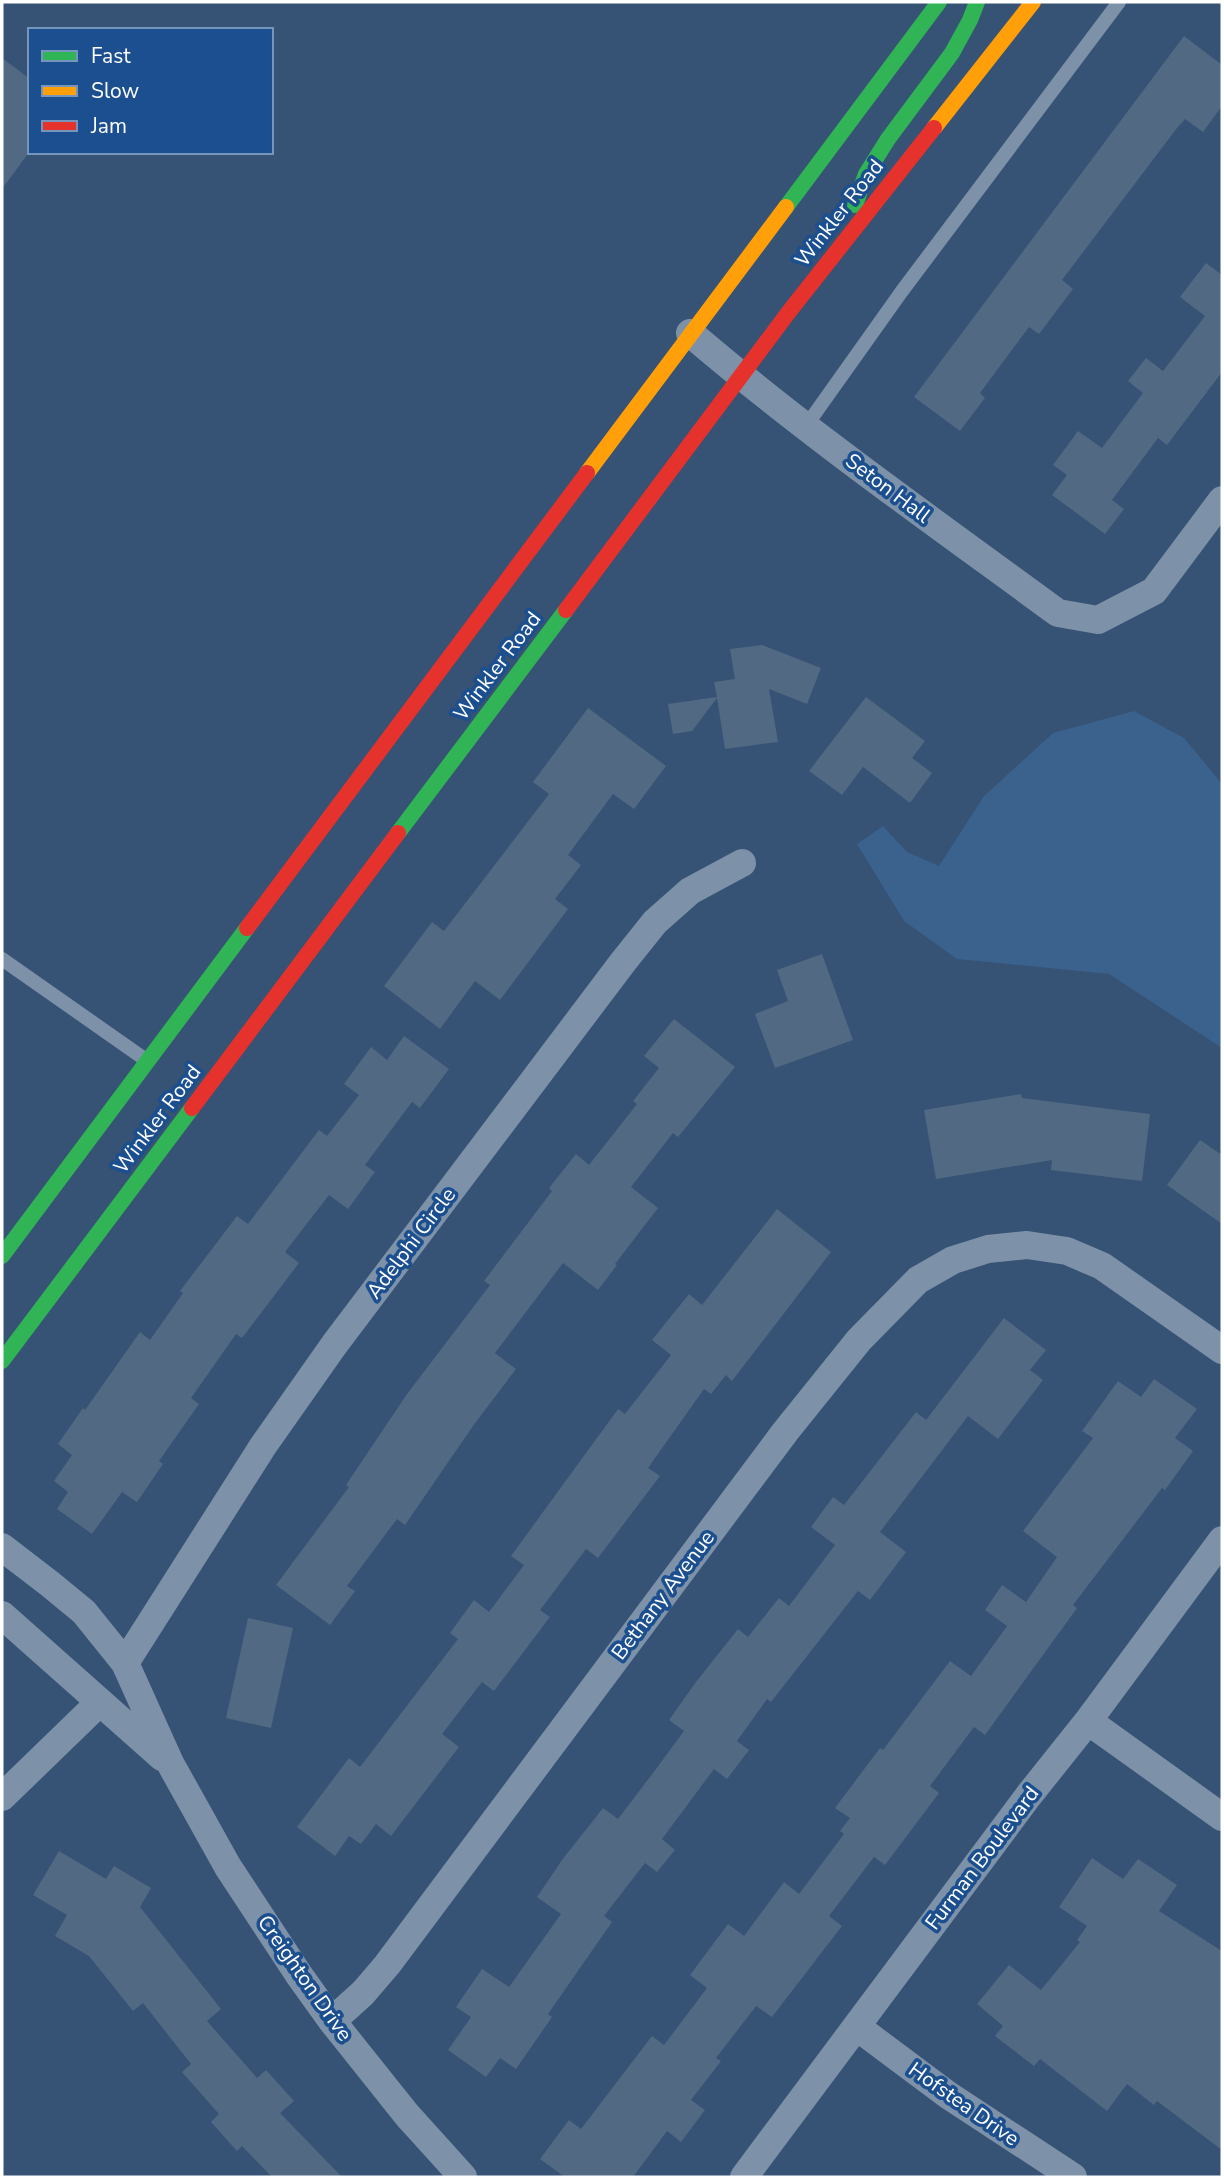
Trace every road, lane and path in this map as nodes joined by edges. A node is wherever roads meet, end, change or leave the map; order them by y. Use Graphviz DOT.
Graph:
graph roads {
  1 [pos="939,2"];
  2 [pos="977,2"];
  3 [pos="1033,2"];
  4 [pos="1119,2"];
  5 [pos="838,250"];
  6 [pos="690,333"];
  7 [pos="740,376"];
  8 [pos="806,426"];
  9 [pos="1222,500"];
  10 [pos="742,863"];
  11 [pos="2,959"];
  12 [pos="147,1061"];
  13 [pos="2,1256"];
  14 [pos="1222,1350"];
  15 [pos="2,1361"];
  16 [pos="1222,1540"];
  17 [pos="2,1548"];
  18 [pos="2,1615"];
  19 [pos="125,1663"];
  20 [pos="100,1702"];
  21 [pos="1088,1721"];
  22 [pos="170,1763"];
  23 [pos="2,1797"];
  24 [pos="1222,1817"];
  25 [pos="332,2021"];
  26 [pos="857,2027"];
  27 [pos="463,2177"];
  28 [pos="744,2177"];
  29 [pos="1073,2177"];
  1 -- 6 [label="street, Winkler Road"];
  2 -- 5 [label="street"];
  3 -- 5 [label="street, Winkler Road"];
  4 -- 8 [label="lane"];
  5 -- 7 [label="street, Winkler Road"];
  6 -- 7 [label="street, Seton Hall"];
  6 -- 12 [label="street, Winkler Road"];
  7 -- 8 [label="street, Seton Hall"];
  7 -- 15 [label="street, Winkler Road"];
  8 -- 9 [label="street, Seton Hall"];
  10 -- 19 [label="street, Adelphi Circle"];
  11 -- 12 [label="lane"];
  12 -- 13 [label="street, Winkler Road"];
  14 -- 25 [label="street, Bethany Avenue"];
  16 -- 21 [label="street, Furman Boulevard"];
  17 -- 19 [label="street, Creighton Drive"];
  18 -- 20 [label="street, Creighton Drive"];
  19 -- 22 [label="street, Creighton Drive"];
  20 -- 22 [label="street, Creighton Drive"];
  20 -- 23 [label="street"];
  21 -- 24 [label="street"];
  21 -- 26 [label="street, Furman Boulevard"];
  22 -- 25 [label="street, Creighton Drive"];
  25 -- 27 [label="street, Creighton Drive"];
  26 -- 28 [label="street, Furman Boulevard"];
  26 -- 29 [label="street, Hofstea Drive"];
}
